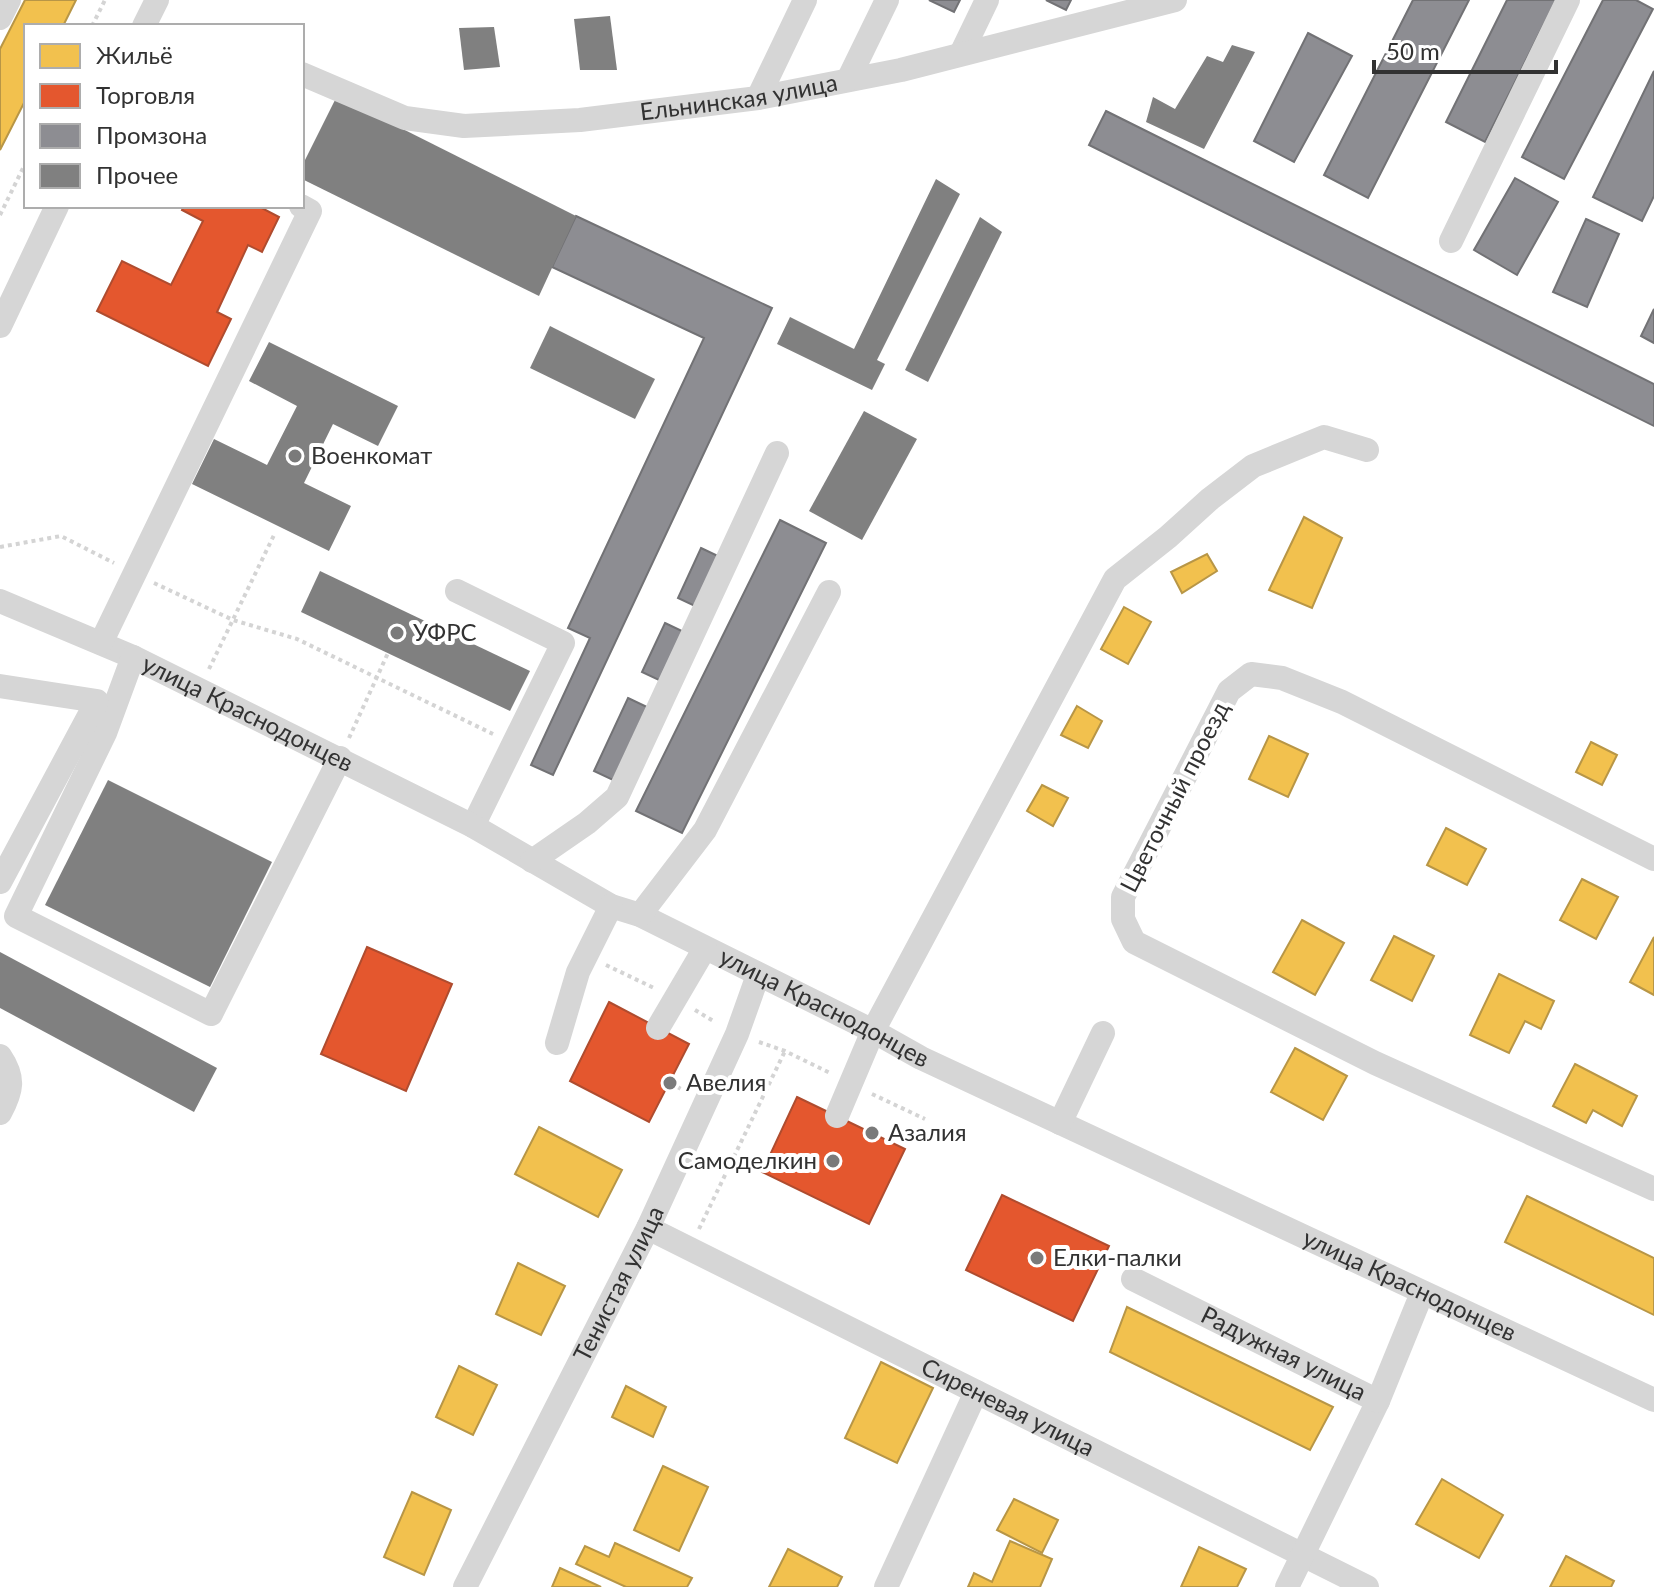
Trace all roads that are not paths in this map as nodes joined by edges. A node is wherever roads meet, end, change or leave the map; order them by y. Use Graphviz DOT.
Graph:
graph roads {
  1 [pos="9,0"];
  2 [pos="805,0"];
  3 [pos="887,0"];
  4 [pos="987,0"];
  5 [pos="1094,0"];
  6 [pos="1175,0"];
  7 [pos="1568,0"];
  8 [pos="0,18"];
  9 [pos="1083,23"];
  10 [pos="961,54"];
  11 [pos="304,75"];
  12 [pos="848,80"];
  13 [pos="758,98"];
  14 [pos="56,208"];
  15 [pos="304,208"];
  16 [pos="1451,241"];
  17 [pos="0,326"];
  18 [pos="1367,450"];
  19 [pos="777,453"];
  20 [pos="457,591"];
  21 [pos="829,592"];
  22 [pos="0,601"];
  23 [pos="101,643"];
  24 [pos="133,657"];
  25 [pos="0,686"];
  26 [pos="340,758"];
  27 [pos="473,826"];
  28 [pos="1654,859"];
  29 [pos="532,861"];
  30 [pos="0,882"];
  31 [pos="611,906"];
  32 [pos="640,915"];
  33 [pos="705,948"];
  34 [pos="758,975"];
  35 [pos="658,1028"];
  36 [pos="873,1031"];
  37 [pos="1103,1033"];
  38 [pos="557,1043"];
  39 [pos="0,1056"];
  40 [pos="0,1113"];
  41 [pos="837,1116"];
  42 [pos="1060,1123"];
  43 [pos="1654,1189"];
  44 [pos="648,1228"];
  45 [pos="1133,1279"];
  46 [pos="1422,1293"];
  47 [pos="976,1392"];
  48 [pos="1654,1400"];
  49 [pos="1378,1401"];
  50 [pos="1302,1556"];
  51 [pos="465,1587"];
  52 [pos="886,1587"];
  53 [pos="1287,1587"];
  54 [pos="1367,1587"];
  1 -- 8 [label="street"];
  2 -- 13 [label="street"];
  3 -- 12 [label="street"];
  4 -- 10 [label="street"];
  5 -- 9 [label="street"];
  6 -- 9 [label="street, Ельнинская улица"];
  7 -- 16 [label="street"];
  9 -- 10 [label="street, Ельнинская улица"];
  10 -- 12 [label="street, Ельнинская улица"];
  11 -- 13 [label="street, Ельнинская улица"];
  12 -- 13 [label="street, Ельнинская улица"];
  14 -- 17 [label="street"];
  15 -- 23 [label="street"];
  18 -- 36 [label="street"];
  19 -- 29 [label="street"];
  20 -- 27 [label="street"];
  21 -- 32 [label="street"];
  22 -- 23 [label="street, улица Краснодонцев"];
  23 -- 24 [label="street, улица Краснодонцев"];
  24 -- 26 [label="street, улица Краснодонцев"];
  24 -- 26 [label="street"];
  25 -- 30 [label="street"];
  26 -- 27 [label="street, улица Краснодонцев"];
  27 -- 29 [label="street, улица Краснодонцев"];
  28 -- 43 [label="street, Цветочный проезд"];
  29 -- 31 [label="street, улица Краснодонцев"];
  31 -- 32 [label="street, улица Краснодонцев"];
  31 -- 38 [label="street"];
  32 -- 33 [label="street, улица Краснодонцев"];
  33 -- 34 [label="street, улица Краснодонцев"];
  33 -- 35 [label="street"];
  34 -- 36 [label="street, улица Краснодонцев"];
  34 -- 44 [label="street, Тенистая улица"];
  36 -- 41 [label="street"];
  36 -- 42 [label="street, улица Краснодонцев"];
  37 -- 42 [label="street"];
  39 -- 40 [label="street"];
  42 -- 46 [label="street, улица Краснодонцев"];
  44 -- 47 [label="street, Сиреневая улица"];
  44 -- 51 [label="street, Тенистая улица"];
  45 -- 49 [label="street, Радужная улица"];
  46 -- 48 [label="street, улица Краснодонцев"];
  46 -- 49 [label="street"];
  47 -- 50 [label="street, Сиреневая улица"];
  47 -- 52 [label="street"];
  49 -- 50 [label="street, Радужная улица"];
  50 -- 53 [label="street, Радужная улица"];
  50 -- 54 [label="street, Сиреневая улица"];
}
